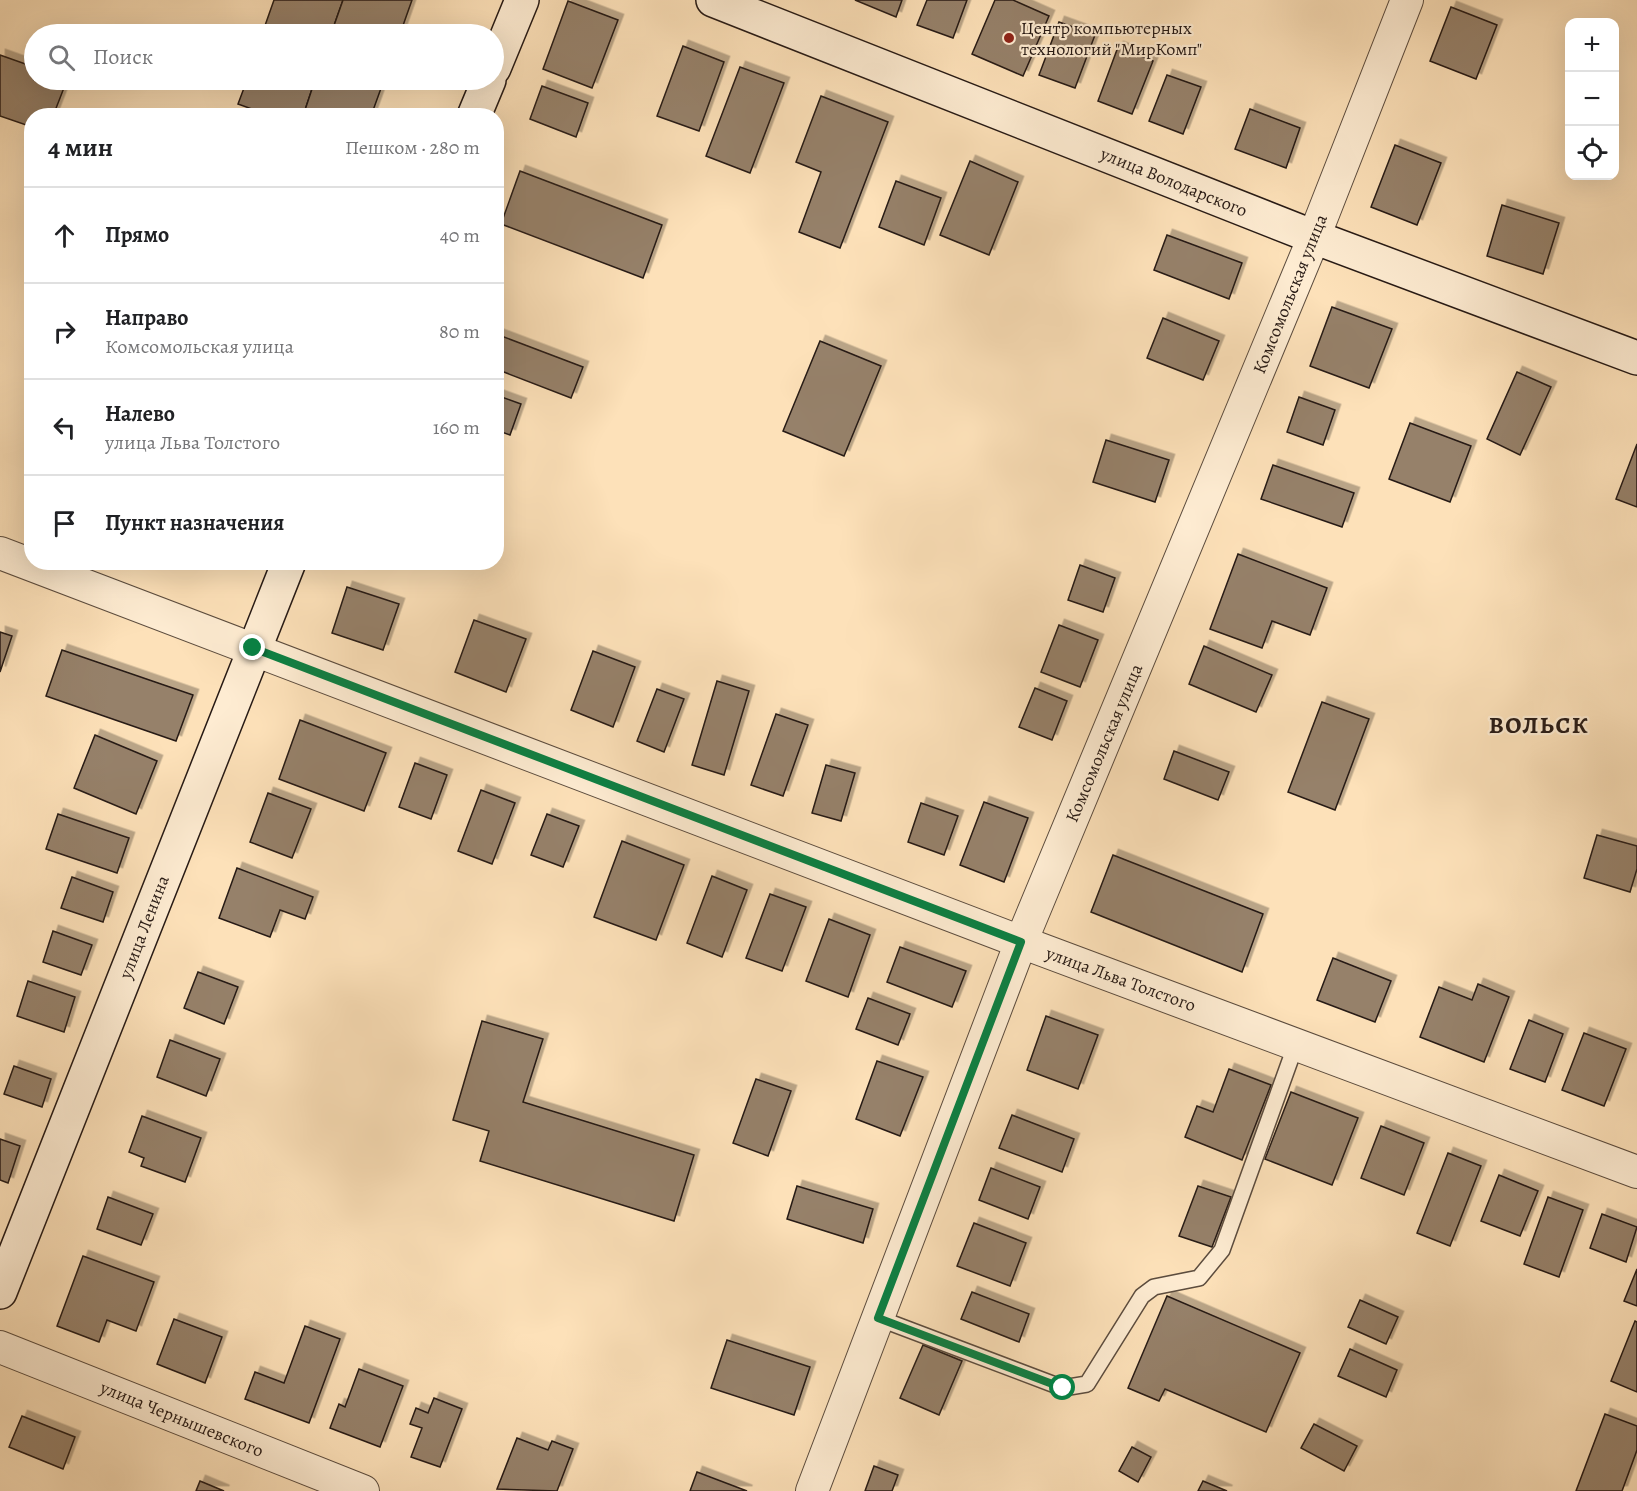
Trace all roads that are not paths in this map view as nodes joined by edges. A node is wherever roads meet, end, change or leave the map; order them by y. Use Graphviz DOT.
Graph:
graph roads {
  1 [pos="522,0"];
  2 [pos="713,0"];
  3 [pos="1407,0"];
  4 [pos="504,44"];
  5 [pos="485,90"];
  6 [pos="477,108"];
  7 [pos="1314,237"];
  8 [pos="1637,358"];
  9 [pos="0,553"];
  10 [pos="24,562"];
  11 [pos="45,570"];
  12 [pos="286,570"];
  13 [pos="253,648"];
  14 [pos="1021,942"];
  15 [pos="1296,1044"];
  16 [pos="1637,1172"];
  17 [pos="0,1292"];
  18 [pos="878,1318"];
  19 [pos="0,1347"];
  20 [pos="363,1491"];
  21 [pos="812,1491"];
  1 -- 4 [label="street"];
  2 -- 7 [label="street, улица Володарского"];
  3 -- 7 [label="street, Комсомольская улица"];
  5 -- 6 [label="street"];
  7 -- 8 [label="street, улица Володарского"];
  7 -- 14 [label="street, Комсомольская улица"];
  9 -- 10 [label="street, улица Льва Толстого"];
  11 -- 13 [label="street, улица Льва Толстого"];
  12 -- 13 [label="street, улица Ленина"];
  13 -- 14 [label="street, улица Льва Толстого"];
  13 -- 17 [label="street, улица Ленина"];
  14 -- 15 [label="street, улица Льва Толстого"];
  14 -- 18 [label="street, Комсомольская улица"];
  15 -- 16 [label="street, улица Льва Толстого"];
  15 -- 18 [label="lane"];
  18 -- 21 [label="street, Комсомольская улица"];
  19 -- 20 [label="street, улица Чернышевского"];
}
